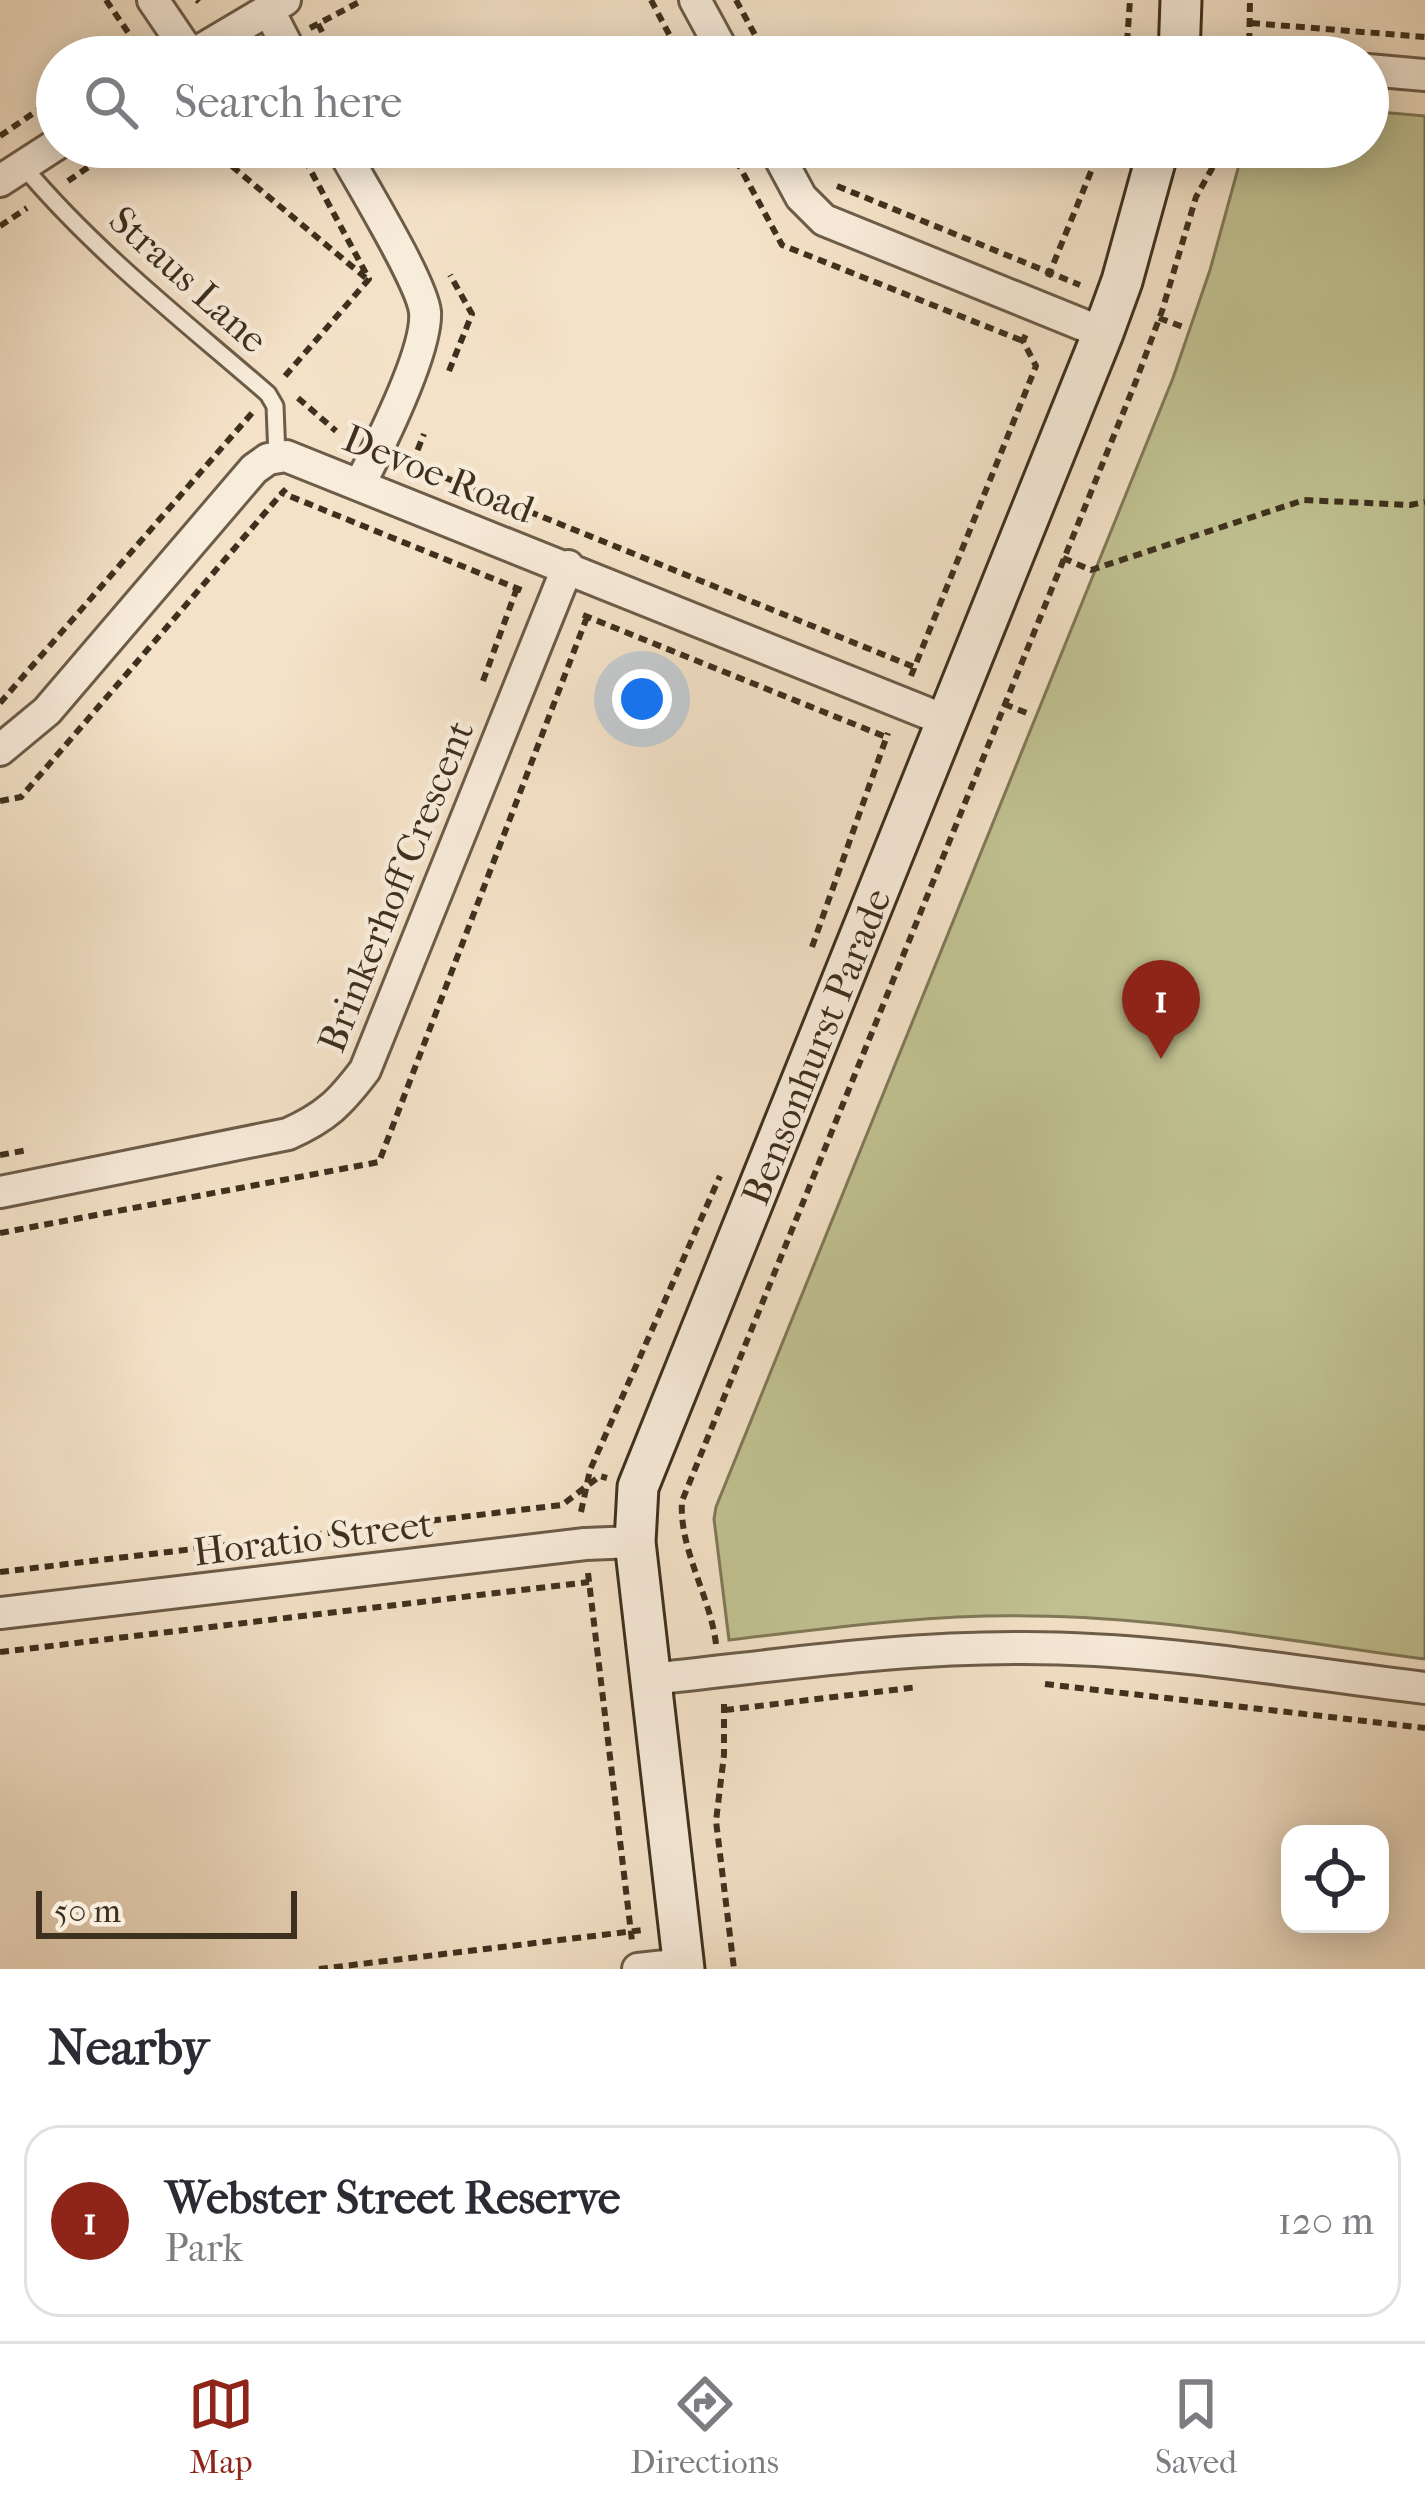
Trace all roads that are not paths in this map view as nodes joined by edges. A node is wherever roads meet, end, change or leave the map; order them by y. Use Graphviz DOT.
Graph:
graph roads {
  1 [pos="153,0"];
  2 [pos="695,0"];
  3 [pos="1181,0"];
  4 [pos="277,4"];
  5 [pos="177,36"];
  6 [pos="223,36"];
  7 [pos="287,36"];
  8 [pos="715,36"];
  9 [pos="1186,36"];
  10 [pos="1389,72"];
  11 [pos="1425,75"];
  12 [pos="352,168"];
  13 [pos="785,168"];
  14 [pos="1153,168"];
  15 [pos="12,174"];
  16 [pos="1109,316"];
  17 [pos="277,457"];
  18 [pos="360,484"];
  19 [pos="568,566"];
  20 [pos="946,721"];
  21 [pos="0,750"];
  22 [pos="0,1192"];
  23 [pos="634,1542"];
  24 [pos="0,1613"];
  25 [pos="651,1679"];
  26 [pos="1425,1688"];
  27 [pos="682,1953"];
  28 [pos="636,1960"];
  1 -- 5 [label="street"];
  2 -- 8 [label="street"];
  3 -- 9 [label="street"];
  4 -- 6 [label="street"];
  4 -- 7 [label="street"];
  10 -- 11 [label="street"];
  12 -- 18 [label="street"];
  13 -- 16 [label="street"];
  14 -- 16 [label="street, Bensonhurst Parade"];
  15 -- 17 [label="lane, Straus Lane"];
  16 -- 20 [label="street, Bensonhurst Parade"];
  17 -- 18 [label="street, Devoe Road"];
  17 -- 21 [label="street"];
  18 -- 19 [label="street, Devoe Road"];
  19 -- 20 [label="street, Devoe Road"];
  19 -- 22 [label="street, Brinkerhoff Crescent"];
  20 -- 23 [label="street, Bensonhurst Parade"];
  23 -- 24 [label="street, Horatio Street"];
  23 -- 25 [label="street, Bensonhurst Parade"];
  25 -- 26 [label="street"];
  25 -- 27 [label="street, Bensonhurst Parade"];
  27 -- 28 [label="street"];
}
